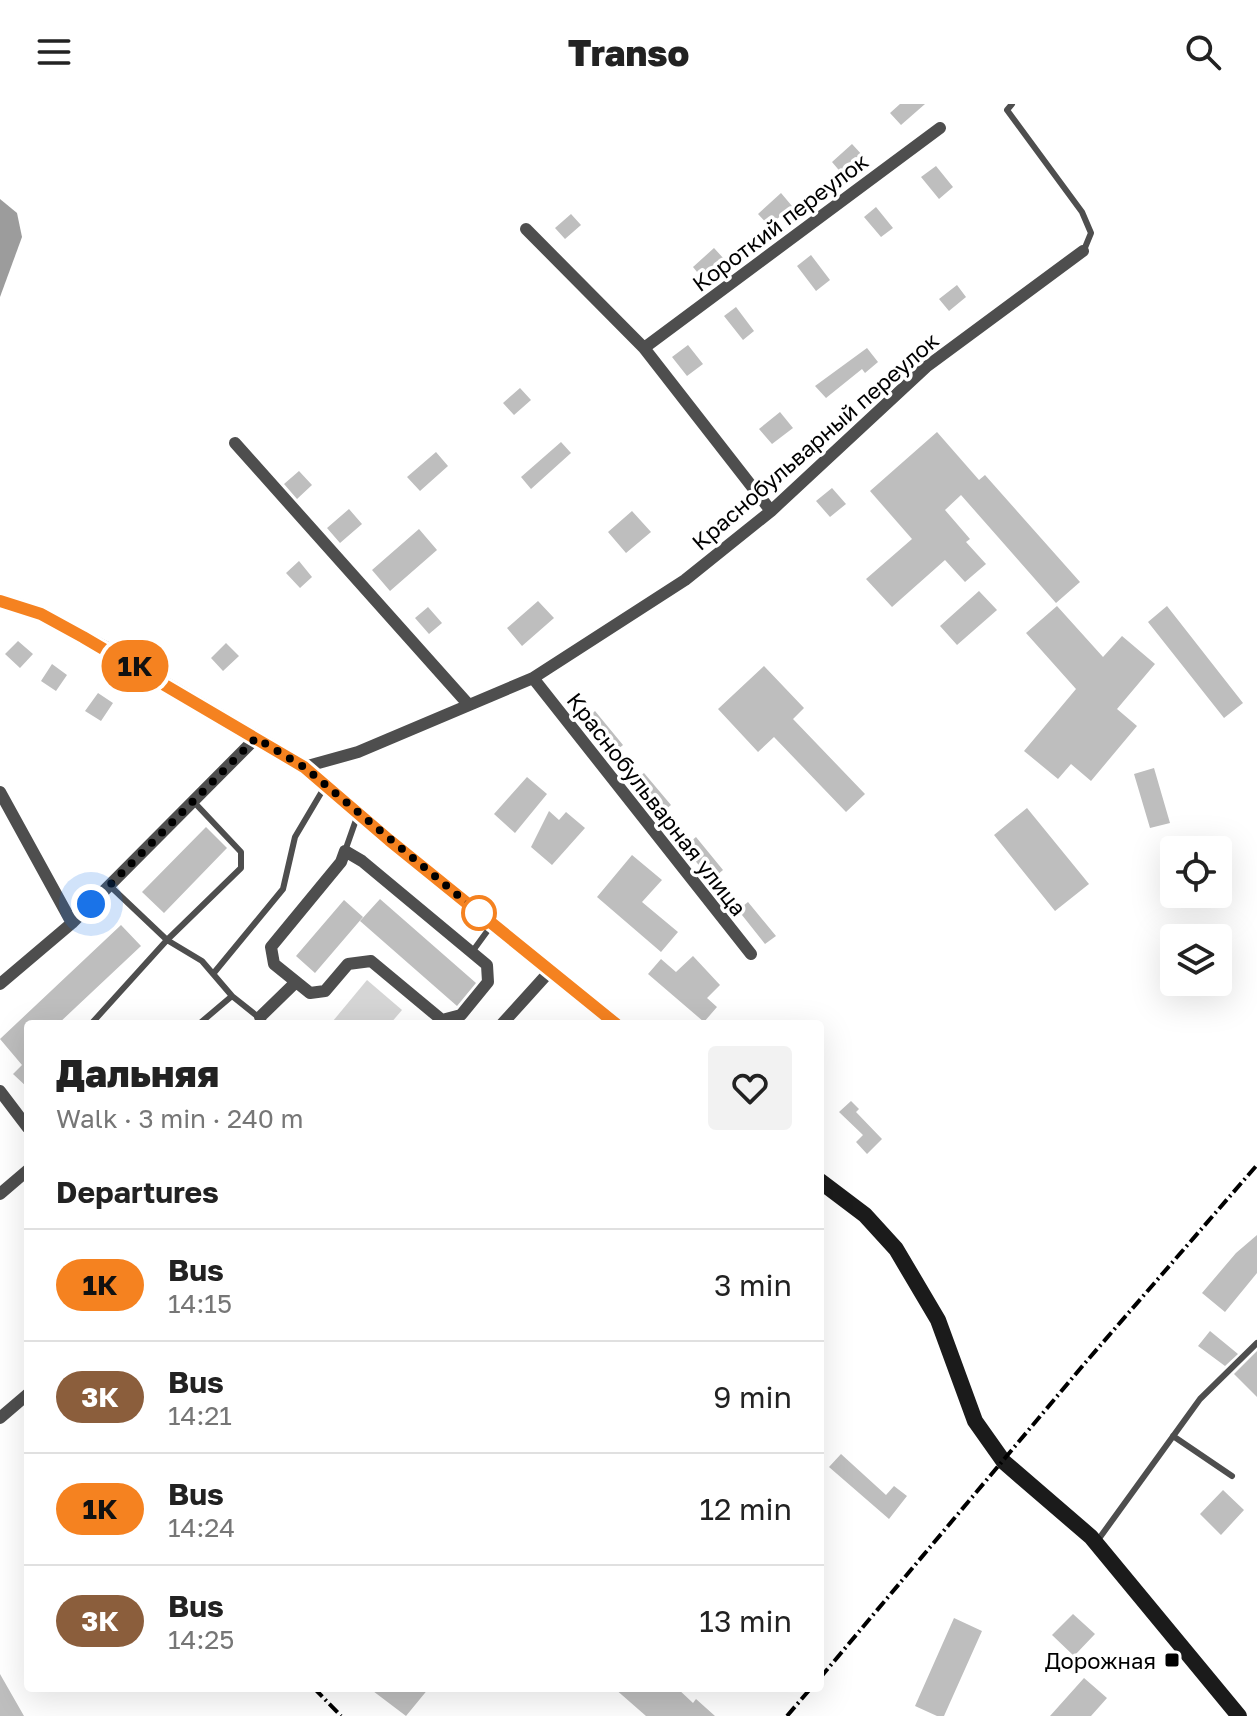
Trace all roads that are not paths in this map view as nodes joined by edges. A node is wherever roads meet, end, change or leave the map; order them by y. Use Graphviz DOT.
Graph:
graph roads {
  1 [pos="1006,106"];
  2 [pos="940,128"];
  3 [pos="526,229"];
  4 [pos="1083,251"];
  5 [pos="644,348"];
  6 [pos="235,443"];
  7 [pos="771,511"];
  8 [pos="0,601"];
  9 [pos="533,678"];
  10 [pos="468,704"];
  11 [pos="256,738"];
  12 [pos="304,767"];
  13 [pos="325,786"];
  14 [pos="0,792"];
  15 [pos="193,801"];
  16 [pos="358,814"];
  17 [pos="345,851"];
  18 [pos="109,885"];
  19 [pos="72,923"];
  20 [pos="493,924"];
  21 [pos="167,940"];
  22 [pos="472,952"];
  23 [pos="751,954"];
  24 [pos="550,971"];
  25 [pos="213,974"];
  26 [pos="296,982"];
  27 [pos="0,984"];
  28 [pos="232,996"];
  29 [pos="95,1020"];
  30 [pos="204,1020"];
  31 [pos="263,1020"];
  32 [pos="265,1020"];
  33 [pos="442,1020"];
  34 [pos="449,1020"];
  35 [pos="506,1020"];
  36 [pos="611,1020"];
  37 [pos="0,1091"];
  38 [pos="24,1123"];
  39 [pos="24,1173"];
  40 [pos="824,1184"];
  41 [pos="0,1194"];
  42 [pos="1257,1343"];
  43 [pos="24,1397"];
  44 [pos="0,1418"];
  45 [pos="1173,1436"];
  46 [pos="1232,1476"];
  47 [pos="1095,1543"];
  48 [pos="1239,1716"];
  1 -- 4 [label="lane"];
  2 -- 5 [label="street, Короткий переулок"];
  3 -- 5 [label="street"];
  4 -- 7 [label="street, Краснобульварный переулок"];
  5 -- 7 [label="street"];
  6 -- 10 [label="street"];
  7 -- 9 [label="street, Краснобульварный переулок"];
  8 -- 11 [label="street"];
  9 -- 10 [label="street, Краснобульварный переулок"];
  9 -- 23 [label="street, Краснобульварная улица"];
  10 -- 12 [label="street, Краснобульварный переулок"];
  11 -- 12 [label="street"];
  11 -- 15 [label="street"];
  12 -- 13 [label="street"];
  13 -- 16 [label="street"];
  13 -- 25 [label="lane"];
  14 -- 19 [label="street"];
  15 -- 18 [label="street"];
  15 -- 21 [label="lane"];
  16 -- 17 [label="lane"];
  16 -- 20 [label="street"];
  17 -- 22 [label="street"];
  17 -- 26 [label="street"];
  18 -- 19 [label="street"];
  18 -- 21 [label="lane"];
  19 -- 27 [label="street"];
  20 -- 22 [label="lane"];
  20 -- 24 [label="street"];
  21 -- 25 [label="lane"];
  21 -- 29 [label="lane"];
  22 -- 34 [label="street"];
  24 -- 35 [label="street"];
  24 -- 36 [label="street"];
  25 -- 28 [label="lane"];
  26 -- 32 [label="street"];
  26 -- 33 [label="street"];
  28 -- 30 [label="lane"];
  28 -- 31 [label="lane"];
  37 -- 38 [label="street"];
  39 -- 41 [label="street"];
  40 -- 47 [label="street"];
  42 -- 45 [label="lane"];
  43 -- 44 [label="street"];
  45 -- 46 [label="lane"];
  45 -- 47 [label="lane"];
  47 -- 48 [label="street"];
}
